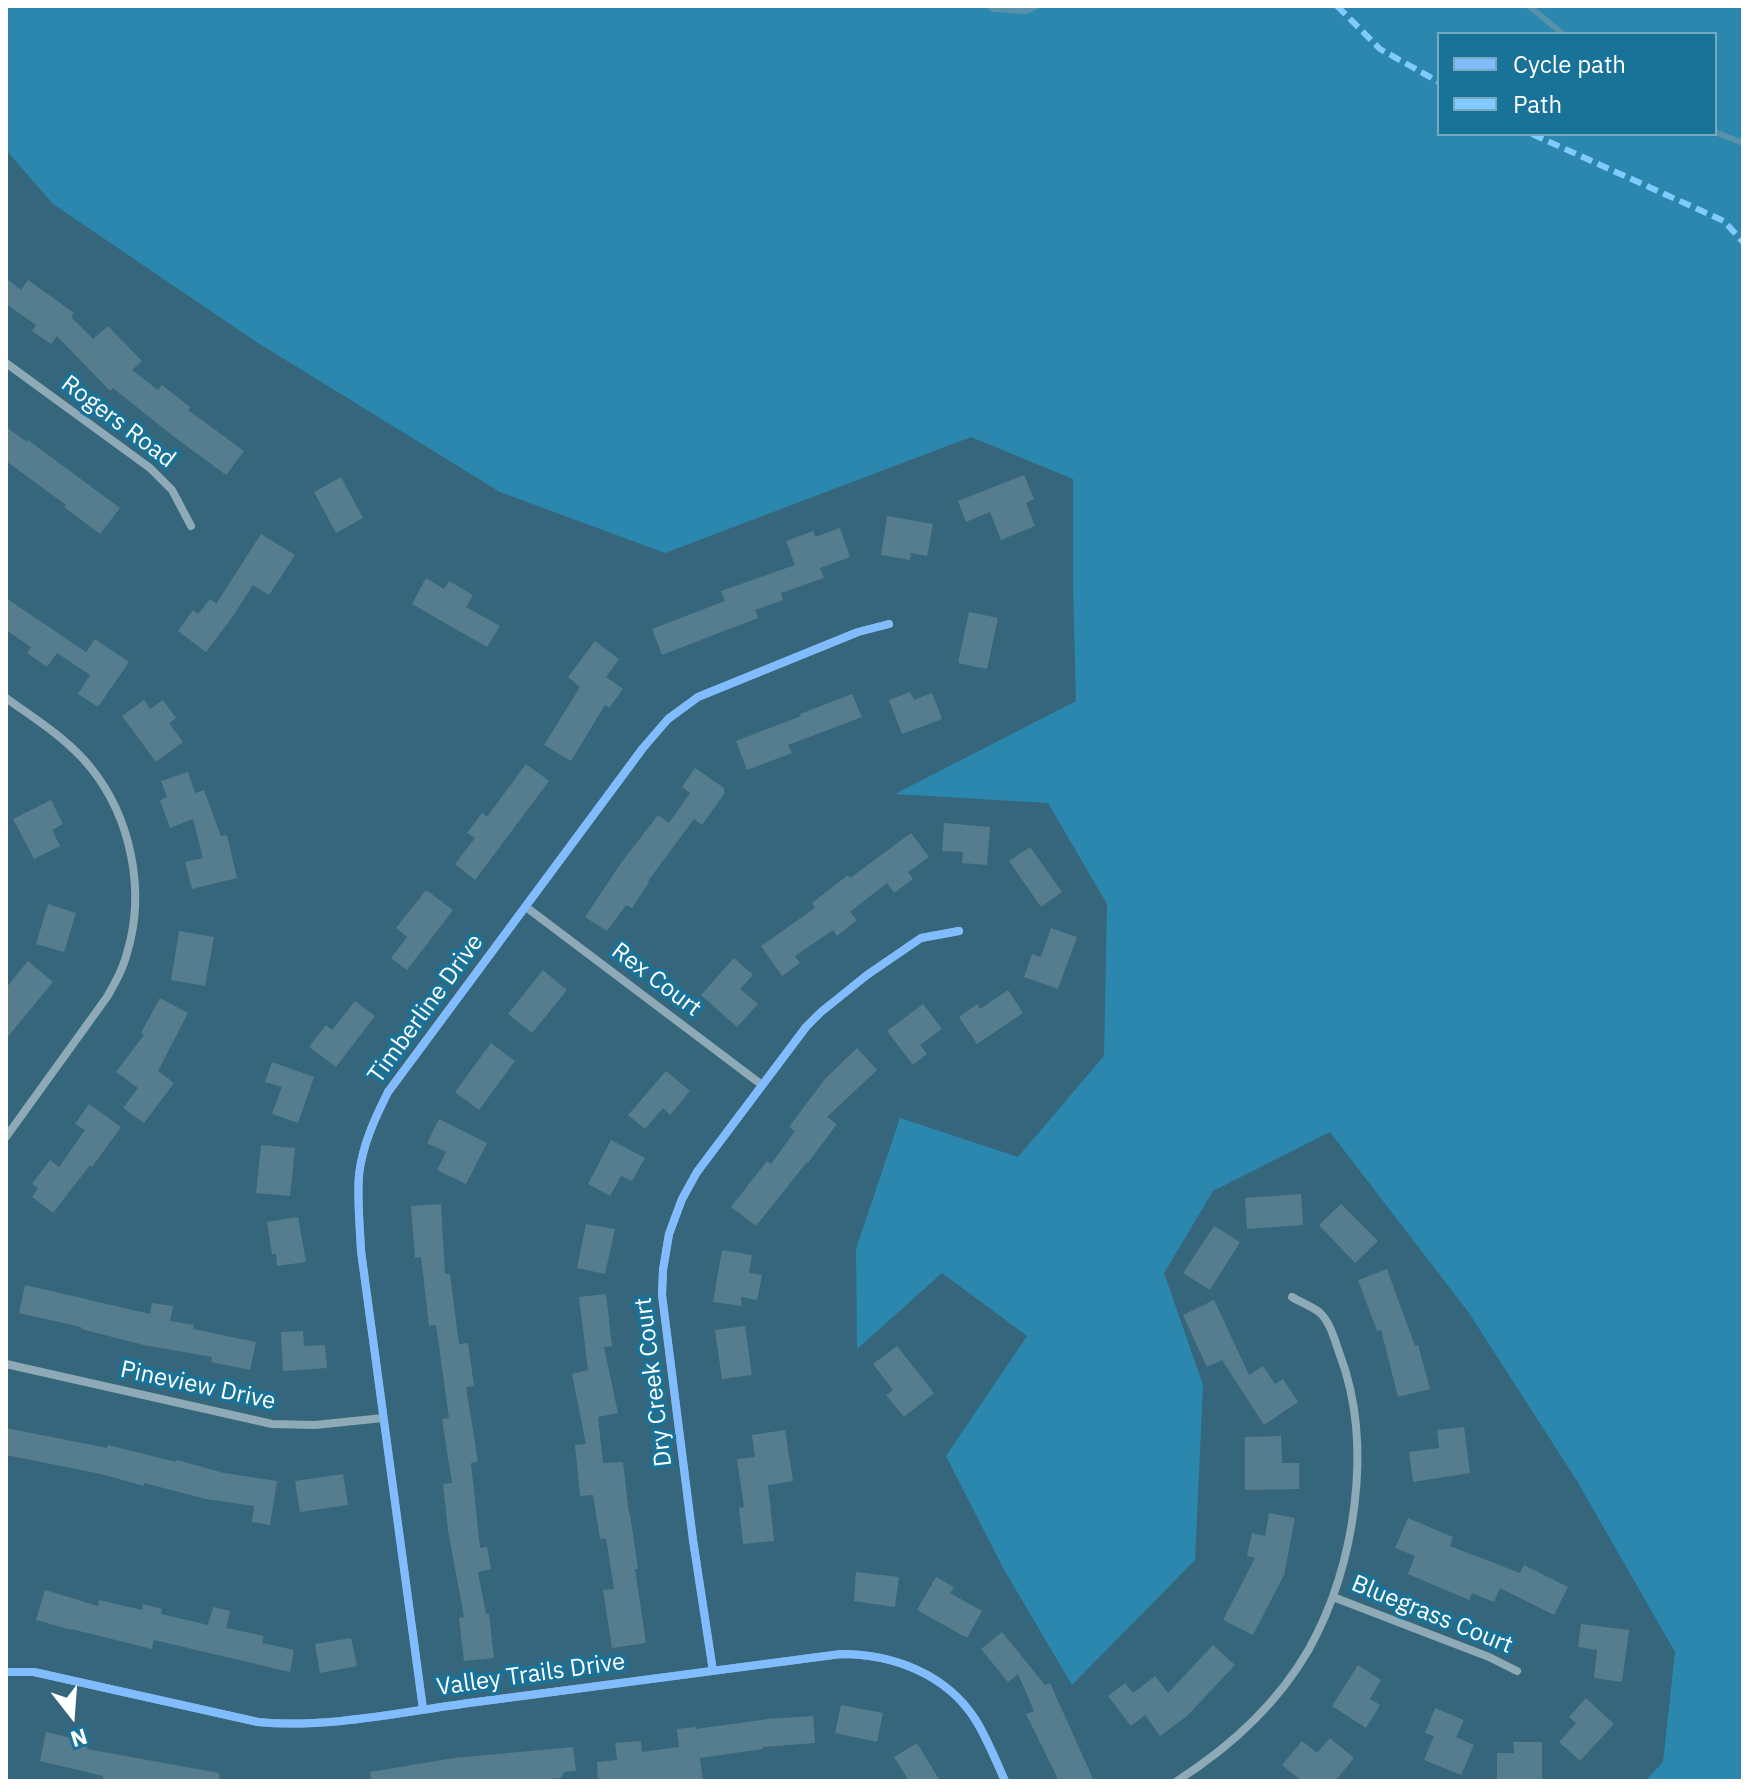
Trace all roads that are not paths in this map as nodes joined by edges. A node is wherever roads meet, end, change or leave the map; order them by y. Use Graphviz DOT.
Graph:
graph roads {
  1 [pos="6,363"];
  2 [pos="191,526"];
  3 [pos="889,624"];
  4 [pos="6,698"];
  5 [pos="526,907"];
  6 [pos="959,931"];
  7 [pos="762,1085"];
  8 [pos="6,1137"];
  9 [pos="1292,1297"];
  10 [pos="6,1364"];
  11 [pos="383,1418"];
  12 [pos="1333,1597"];
  13 [pos="713,1671"];
  14 [pos="1517,1671"];
  15 [pos="6,1672"];
  16 [pos="423,1709"];
  17 [pos="1005,1781"];
  18 [pos="1177,1781"];
  1 -- 2 [label="street, Rogers Road"];
  3 -- 5 [label="street, Timberline Drive"];
  4 -- 8 [label="street"];
  5 -- 7 [label="street, Rex Court"];
  5 -- 11 [label="street, Timberline Drive"];
  6 -- 7 [label="street, Dry Creek Court"];
  7 -- 13 [label="street, Dry Creek Court"];
  9 -- 12 [label="street"];
  10 -- 11 [label="street, Pineview Drive"];
  11 -- 16 [label="street, Timberline Drive"];
  12 -- 14 [label="street, Bluegrass Court"];
  12 -- 18 [label="street"];
  13 -- 16 [label="street, Valley Trails Drive"];
  13 -- 17 [label="street, Valley Trails Drive"];
  15 -- 16 [label="street, Valley Trails Drive"];
}
